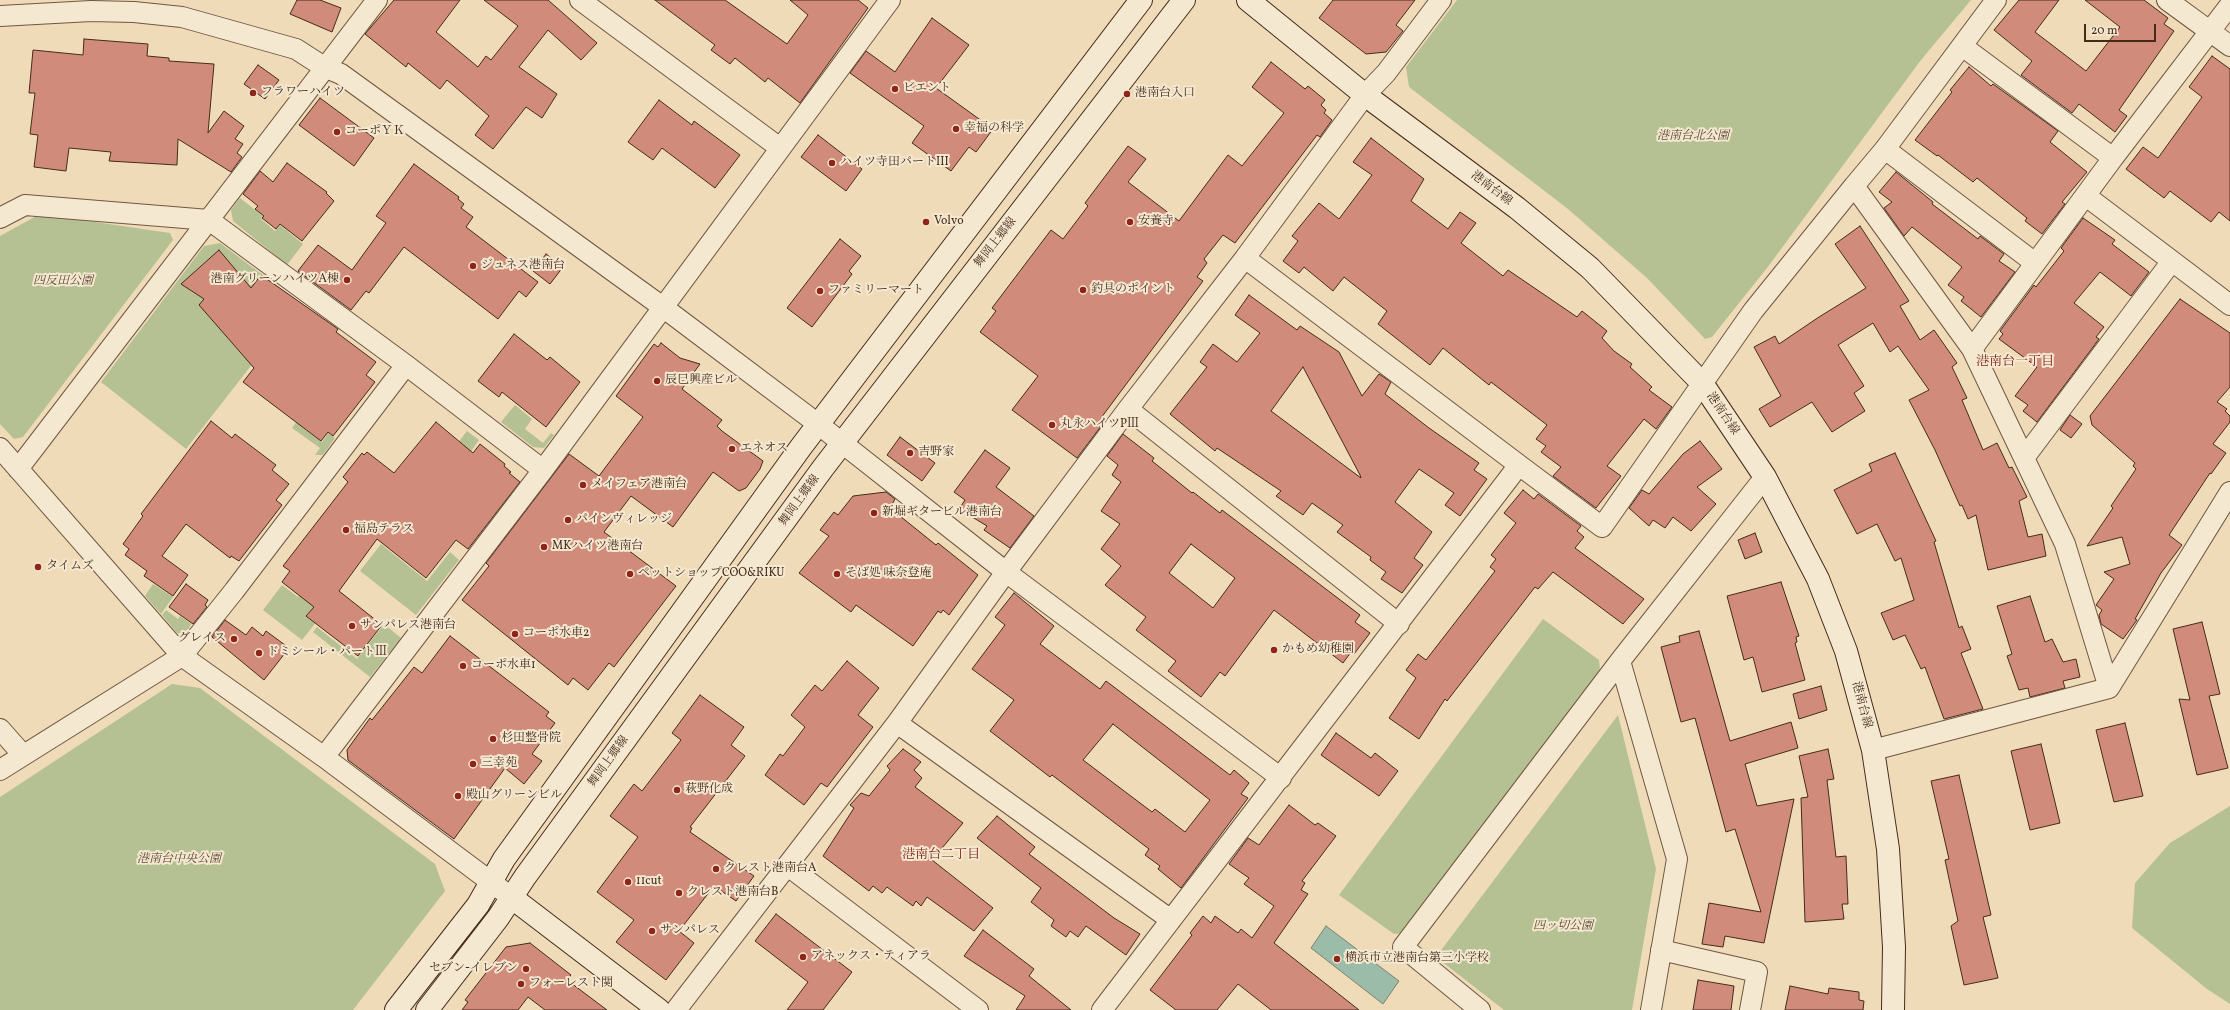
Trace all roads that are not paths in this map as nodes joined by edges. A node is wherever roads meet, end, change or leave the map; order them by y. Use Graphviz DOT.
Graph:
graph roads {
  1 [pos="377,0"];
  2 [pos="580,0"];
  3 [pos="890,0"];
  4 [pos="1141,0"];
  5 [pos="1184,0"];
  6 [pos="1248,0"];
  7 [pos="1441,0"];
  8 [pos="1996,0"];
  9 [pos="2167,0"];
  10 [pos="2230,5"];
  11 [pos="0,16"];
  12 [pos="2210,32"];
  13 [pos="1962,46"];
  14 [pos="2230,46"];
  15 [pos="324,66"];
  16 [pos="1365,95"];
  17 [pos="780,148"];
  18 [pos="1885,149"];
  19 [pos="2114,158"];
  20 [pos="1854,186"];
  21 [pos="2086,196"];
  22 [pos="0,218"];
  23 [pos="209,220"];
  24 [pos="1244,258"];
  25 [pos="2172,261"];
  26 [pos="2035,263"];
  27 [pos="2230,305"];
  28 [pos="664,308"];
  29 [pos="1972,349"];
  30 [pos="406,365"];
  31 [pos="1702,383"];
  32 [pos="1128,409"];
  33 [pos="818,424"];
  34 [pos="842,444"];
  35 [pos="0,448"];
  36 [pos="2024,458"];
  37 [pos="1519,464"];
  38 [pos="18,469"];
  39 [pos="543,470"];
  40 [pos="1765,477"];
  41 [pos="2230,492"];
  42 [pos="1006,572"];
  43 [pos="1398,624"];
  44 [pos="182,656"];
  45 [pos="1620,661"];
  46 [pos="2109,688"];
  47 [pos="897,723"];
  48 [pos="0,729"];
  49 [pos="1873,750"];
  50 [pos="23,755"];
  51 [pos="324,756"];
  52 [pos="0,770"];
  53 [pos="1281,778"];
  54 [pos="788,866"];
  55 [pos="492,881"];
  56 [pos="511,897"];
  57 [pos="1171,920"];
  58 [pos="1661,950"];
  59 [pos="396,1010"];
  60 [pos="427,1010"];
  61 [pos="659,1010"];
  62 [pos="676,1010"];
  63 [pos="978,1010"];
  64 [pos="1102,1010"];
  65 [pos="1480,1010"];
  66 [pos="1651,1010"];
  67 [pos="1750,1010"];
  68 [pos="1893,1010"];
  1 -- 15 [label="street"];
  2 -- 17 [label="street"];
  3 -- 17 [label="street"];
  4 -- 33 [label="street"];
  5 -- 34 [label="street, 舞岡上郷線"];
  6 -- 16 [label="street, 港南台線"];
  7 -- 16 [label="street"];
  8 -- 13 [label="street"];
  9 -- 12 [label="street"];
  10 -- 12 [label="street"];
  11 -- 15 [label="street"];
  12 -- 14 [label="street"];
  12 -- 19 [label="street"];
  13 -- 18 [label="street"];
  13 -- 19 [label="street"];
  15 -- 23 [label="street"];
  15 -- 28 [label="street"];
  16 -- 24 [label="street"];
  16 -- 31 [label="street, 港南台線"];
  17 -- 28 [label="street"];
  18 -- 20 [label="street"];
  18 -- 26 [label="street"];
  19 -- 21 [label="street"];
  20 -- 29 [label="street"];
  20 -- 31 [label="street"];
  21 -- 25 [label="street"];
  21 -- 26 [label="street"];
  22 -- 23 [label="street"];
  23 -- 30 [label="street"];
  23 -- 38 [label="street"];
  24 -- 32 [label="street"];
  24 -- 37 [label="street"];
  25 -- 27 [label="street"];
  25 -- 36 [label="street"];
  26 -- 29 [label="street"];
  28 -- 33 [label="street"];
  28 -- 39 [label="street"];
  29 -- 36 [label="street"];
  30 -- 39 [label="street"];
  30 -- 44 [label="street"];
  31 -- 37 [label="street"];
  31 -- 40 [label="street, 港南台線"];
  32 -- 42 [label="street"];
  32 -- 43 [label="street"];
  33 -- 34 [label="street"];
  33 -- 55 [label="street"];
  34 -- 42 [label="street"];
  34 -- 56 [label="street, 舞岡上郷線"];
  35 -- 38 [label="street"];
  36 -- 46 [label="street"];
  37 -- 43 [label="street"];
  38 -- 44 [label="street"];
  39 -- 51 [label="street"];
  40 -- 45 [label="street"];
  40 -- 49 [label="street, 港南台線"];
  41 -- 46 [label="street"];
  42 -- 47 [label="street"];
  42 -- 53 [label="street"];
  43 -- 53 [label="street"];
  44 -- 50 [label="street"];
  44 -- 51 [label="street"];
  45 -- 58 [label="street"];
  45 -- 65 [label="street"];
  46 -- 49 [label="street"];
  47 -- 54 [label="street"];
  47 -- 57 [label="street"];
  48 -- 50 [label="street"];
  49 -- 68 [label="street, 港南台線"];
  50 -- 52 [label="street"];
  51 -- 55 [label="street"];
  53 -- 57 [label="street"];
  54 -- 62 [label="street"];
  54 -- 63 [label="street"];
  55 -- 56 [label="street"];
  55 -- 59 [label="street"];
  56 -- 60 [label="street, 舞岡上郷線"];
  56 -- 61 [label="street"];
  57 -- 64 [label="street"];
  58 -- 66 [label="street"];
  58 -- 67 [label="street"];
}
